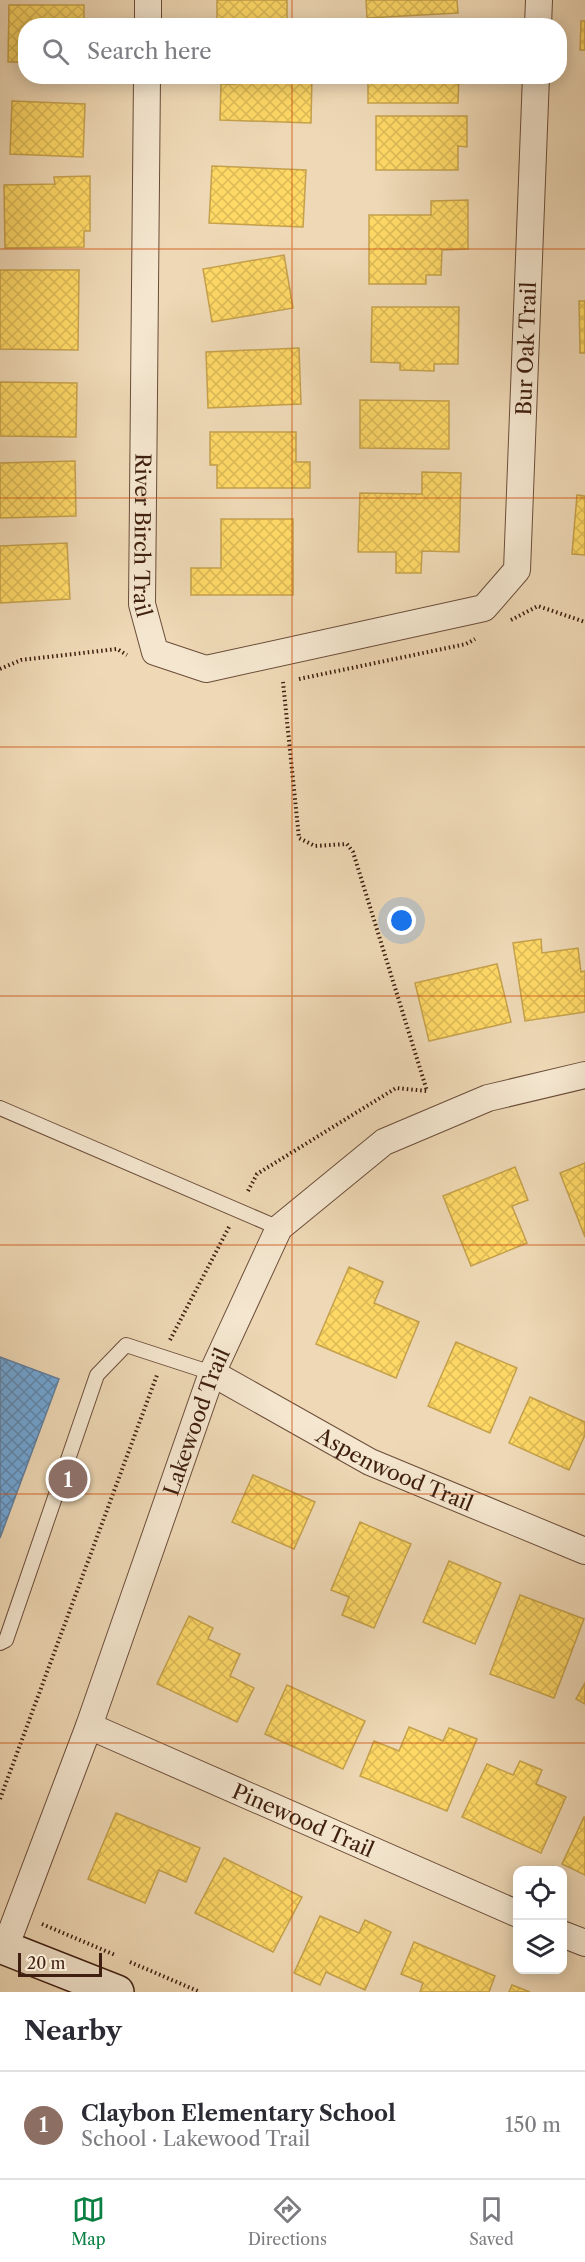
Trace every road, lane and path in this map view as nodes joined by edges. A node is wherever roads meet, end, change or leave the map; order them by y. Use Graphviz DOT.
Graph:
graph roads {
  1 [pos="148,0"];
  2 [pos="539,0"];
  3 [pos="148,18"];
  4 [pos="538,18"];
  5 [pos="147,84"];
  6 [pos="536,84"];
  7 [pos="484,608"];
  8 [pos="283,682"];
  9 [pos="297,827"];
  10 [pos="585,1075"];
  11 [pos="0,1108"];
  12 [pos="279,1228"];
  13 [pos="212,1373"];
  14 [pos="585,1551"];
  15 [pos="0,1643"];
  16 [pos="89,1726"];
  17 [pos="513,1912"];
  18 [pos="18,1913"];
  19 [pos="567,1936"];
  20 [pos="585,1943"];
  21 [pos="2,1953"];
  22 [pos="117,1992"];
  23 [pos="200,1992"];
  1 -- 3 [label="street"];
  2 -- 4 [label="street"];
  5 -- 7 [label="street, River Birch Trail"];
  6 -- 7 [label="street, Bur Oak Trail"];
  8 -- 9 [label="path"];
  10 -- 12 [label="street, Lakewood Trail"];
  11 -- 12 [label="lane"];
  12 -- 13 [label="street, Lakewood Trail"];
  13 -- 14 [label="street, Aspenwood Trail"];
  13 -- 15 [label="lane"];
  13 -- 16 [label="street, Lakewood Trail"];
  16 -- 17 [label="street, Pinewood Trail"];
  16 -- 18 [label="street, Lakewood Trail"];
  18 -- 21 [label="street, Lakewood Trail"];
  18 -- 23 [label="path"];
  19 -- 20 [label="street"];
  21 -- 22 [label="main road"];
}
